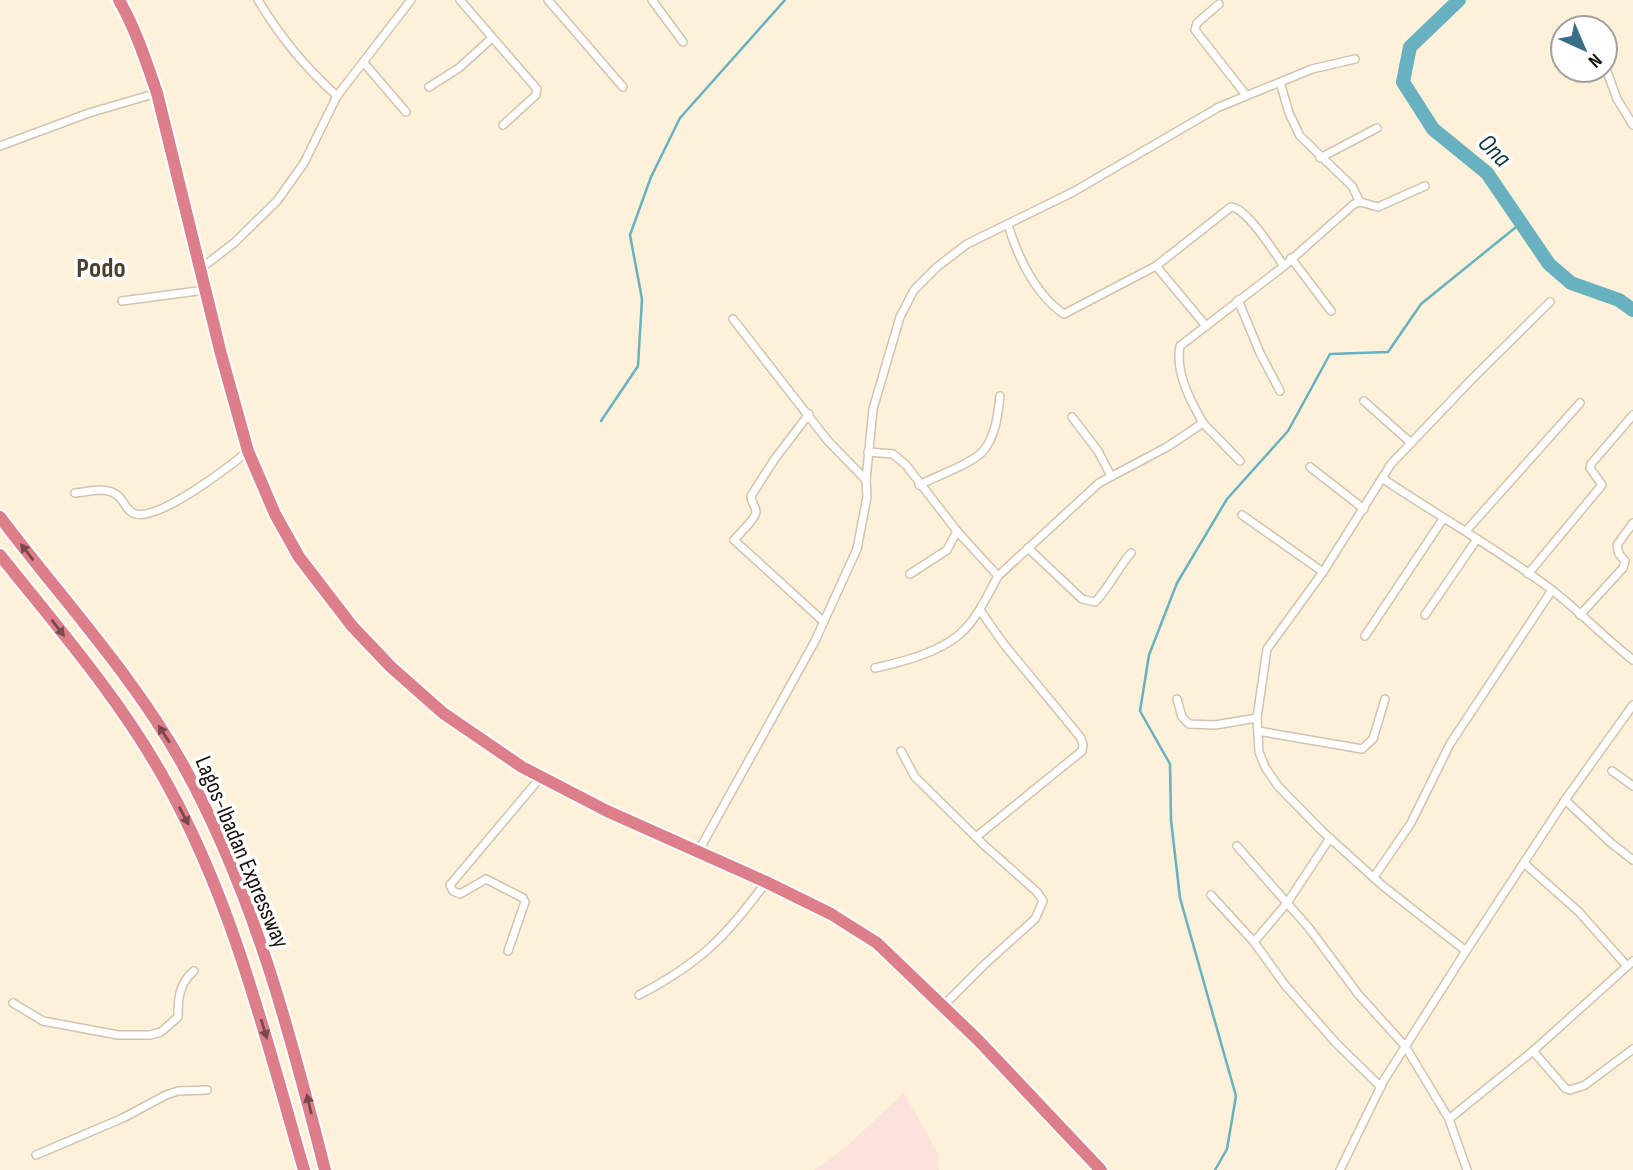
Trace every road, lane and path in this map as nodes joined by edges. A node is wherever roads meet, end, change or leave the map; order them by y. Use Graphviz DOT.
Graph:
graph roads {
  1 [pos="119,0"];
  2 [pos="258,0"];
  3 [pos="411,0"];
  4 [pos="460,0"];
  5 [pos="548,0"];
  6 [pos="656,1"];
  7 [pos="1219,4"];
  8 [pos="492,38"];
  9 [pos="683,42"];
  10 [pos="1355,59"];
  11 [pos="364,64"];
  12 [pos="1280,82"];
  13 [pos="1612,84"];
  14 [pos="429,87"];
  15 [pos="623,87"];
  16 [pos="157,93"];
  17 [pos="1246,95"];
  18 [pos="337,96"];
  19 [pos="406,112"];
  20 [pos="503,125"];
  21 [pos="1633,125"];
  22 [pos="1377,128"];
  23 [pos="0,146"];
  24 [pos="1320,158"];
  25 [pos="1425,186"];
  26 [pos="1360,202"];
  27 [pos="1007,225"];
  28 [pos="1292,258"];
  29 [pos="1284,265"];
  30 [pos="1156,266"];
  31 [pos="199,270"];
  32 [pos="205,290"];
  33 [pos="1238,300"];
  34 [pos="122,301"];
  35 [pos="1550,302"];
  36 [pos="1331,311"];
  37 [pos="733,319"];
  38 [pos="1206,326"];
  39 [pos="1280,391"];
  40 [pos="1000,396"];
  41 [pos="1364,401"];
  42 [pos="1580,403"];
  43 [pos="809,414"];
  44 [pos="1633,415"];
  45 [pos="1072,417"];
  46 [pos="1203,423"];
  47 [pos="1411,443"];
  48 [pos="248,451"];
  49 [pos="868,452"];
  50 [pos="1240,461"];
  51 [pos="1310,467"];
  52 [pos="1111,476"];
  53 [pos="1382,478"];
  54 [pos="866,480"];
  55 [pos="919,485"];
  56 [pos="75,493"];
  57 [pos="1364,509"];
  58 [pos="1242,515"];
  59 [pos="0,517"];
  60 [pos="1443,519"];
  61 [pos="1633,523"];
  62 [pos="957,531"];
  63 [pos="1466,531"];
  64 [pos="1477,539"];
  65 [pos="1028,548"];
  66 [pos="1131,553"];
  67 [pos="0,555"];
  68 [pos="1323,572"];
  69 [pos="910,574"];
  70 [pos="1528,574"];
  71 [pos="998,576"];
  72 [pos="1552,590"];
  73 [pos="980,610"];
  74 [pos="1425,615"];
  75 [pos="1580,615"];
  76 [pos="824,622"];
  77 [pos="1365,636"];
  78 [pos="1632,657"];
  79 [pos="875,668"];
  80 [pos="1177,699"];
  81 [pos="1385,699"];
  82 [pos="1633,705"];
  83 [pos="1257,719"];
  84 [pos="1258,731"];
  85 [pos="901,751"];
  86 [pos="1612,771"];
  87 [pos="540,778"];
  88 [pos="1633,786"];
  89 [pos="1565,800"];
  90 [pos="976,837"];
  91 [pos="1330,838"];
  92 [pos="1237,846"];
  93 [pos="698,852"];
  94 [pos="1633,860"];
  95 [pos="1525,864"];
  96 [pos="1374,877"];
  97 [pos="766,882"];
  98 [pos="1211,895"];
  99 [pos="1287,903"];
  100 [pos="1254,942"];
  101 [pos="508,951"];
  102 [pos="1465,951"];
  103 [pos="1630,963"];
  104 [pos="194,971"];
  105 [pos="639,995"];
  106 [pos="13,1003"];
  107 [pos="944,1005"];
  108 [pos="1405,1046"];
  109 [pos="1633,1049"];
  110 [pos="1533,1051"];
  111 [pos="1381,1087"];
  112 [pos="207,1090"];
  113 [pos="1449,1119"];
  114 [pos="36,1155"];
  115 [pos="304,1170"];
  116 [pos="325,1170"];
  117 [pos="1101,1170"];
  118 [pos="1340,1170"];
  119 [pos="1467,1170"];
  1 -- 16 [label="highway"];
  2 -- 18 [label="street"];
  3 -- 11 [label="street"];
  4 -- 8 [label="street"];
  5 -- 15 [label="street"];
  6 -- 9 [label="street"];
  7 -- 17 [label="street"];
  8 -- 14 [label="street"];
  8 -- 20 [label="street"];
  10 -- 12 [label="street"];
  11 -- 18 [label="street"];
  11 -- 19 [label="street"];
  12 -- 17 [label="street"];
  12 -- 24 [label="street"];
  13 -- 21 [label="street"];
  16 -- 23 [label="street"];
  16 -- 31 [label="highway"];
  17 -- 27 [label="street"];
  18 -- 31 [label="street"];
  22 -- 24 [label="street"];
  24 -- 26 [label="street"];
  25 -- 26 [label="street"];
  26 -- 28 [label="street"];
  27 -- 30 [label="street"];
  27 -- 49 [label="street"];
  28 -- 29 [label="street"];
  28 -- 36 [label="street"];
  29 -- 30 [label="street"];
  29 -- 33 [label="street"];
  30 -- 38 [label="street"];
  31 -- 32 [label="highway"];
  32 -- 34 [label="street"];
  32 -- 48 [label="highway"];
  33 -- 38 [label="street"];
  33 -- 39 [label="street"];
  35 -- 47 [label="street"];
  37 -- 43 [label="street"];
  38 -- 46 [label="street"];
  40 -- 55 [label="street"];
  41 -- 47 [label="street"];
  42 -- 63 [label="street"];
  43 -- 54 [label="street"];
  43 -- 76 [label="street"];
  44 -- 70 [label="street"];
  45 -- 52 [label="street"];
  46 -- 50 [label="street"];
  46 -- 52 [label="street"];
  47 -- 53 [label="street"];
  48 -- 56 [label="street"];
  48 -- 87 [label="highway"];
  49 -- 54 [label="street"];
  49 -- 55 [label="street"];
  51 -- 57 [label="street"];
  52 -- 65 [label="street"];
  53 -- 57 [label="street"];
  53 -- 60 [label="street"];
  54 -- 76 [label="street"];
  55 -- 62 [label="street"];
  57 -- 68 [label="street"];
  58 -- 68 [label="street"];
  116 -- 59 [label="highway, Lagos-Ibadan Expressway, one-way"];
  60 -- 63 [label="street"];
  60 -- 77 [label="street"];
  61 -- 75 [label="street"];
  62 -- 69 [label="street"];
  62 -- 71 [label="street"];
  63 -- 64 [label="street"];
  64 -- 70 [label="street"];
  64 -- 74 [label="street"];
  65 -- 66 [label="street"];
  65 -- 71 [label="street"];
  67 -- 115 [label="highway, Lagos-Ibadan Expressway, one-way"];
  68 -- 83 [label="street"];
  70 -- 72 [label="street"];
  71 -- 73 [label="street"];
  72 -- 75 [label="street"];
  72 -- 96 [label="street"];
  73 -- 79 [label="street"];
  73 -- 90 [label="street"];
  75 -- 78 [label="street"];
  76 -- 93 [label="street"];
  80 -- 83 [label="street"];
  81 -- 84 [label="street"];
  82 -- 89 [label="street"];
  83 -- 84 [label="street"];
  84 -- 91 [label="street"];
  85 -- 90 [label="street"];
  86 -- 88 [label="street"];
  87 -- 93 [label="highway"];
  87 -- 101 [label="street"];
  89 -- 94 [label="street"];
  89 -- 95 [label="street"];
  90 -- 107 [label="street"];
  91 -- 96 [label="street"];
  91 -- 99 [label="street"];
  92 -- 99 [label="street"];
  93 -- 97 [label="highway"];
  95 -- 102 [label="street"];
  95 -- 103 [label="street"];
  96 -- 102 [label="street"];
  97 -- 105 [label="street"];
  97 -- 107 [label="highway"];
  98 -- 100 [label="street"];
  99 -- 100 [label="street"];
  99 -- 108 [label="street"];
  100 -- 111 [label="street"];
  102 -- 108 [label="street"];
  103 -- 110 [label="street"];
  104 -- 106 [label="street"];
  107 -- 117 [label="highway"];
  108 -- 111 [label="street"];
  108 -- 113 [label="street"];
  109 -- 110 [label="street"];
  110 -- 113 [label="street"];
  111 -- 118 [label="street"];
  112 -- 114 [label="street"];
  113 -- 119 [label="street"];
}
